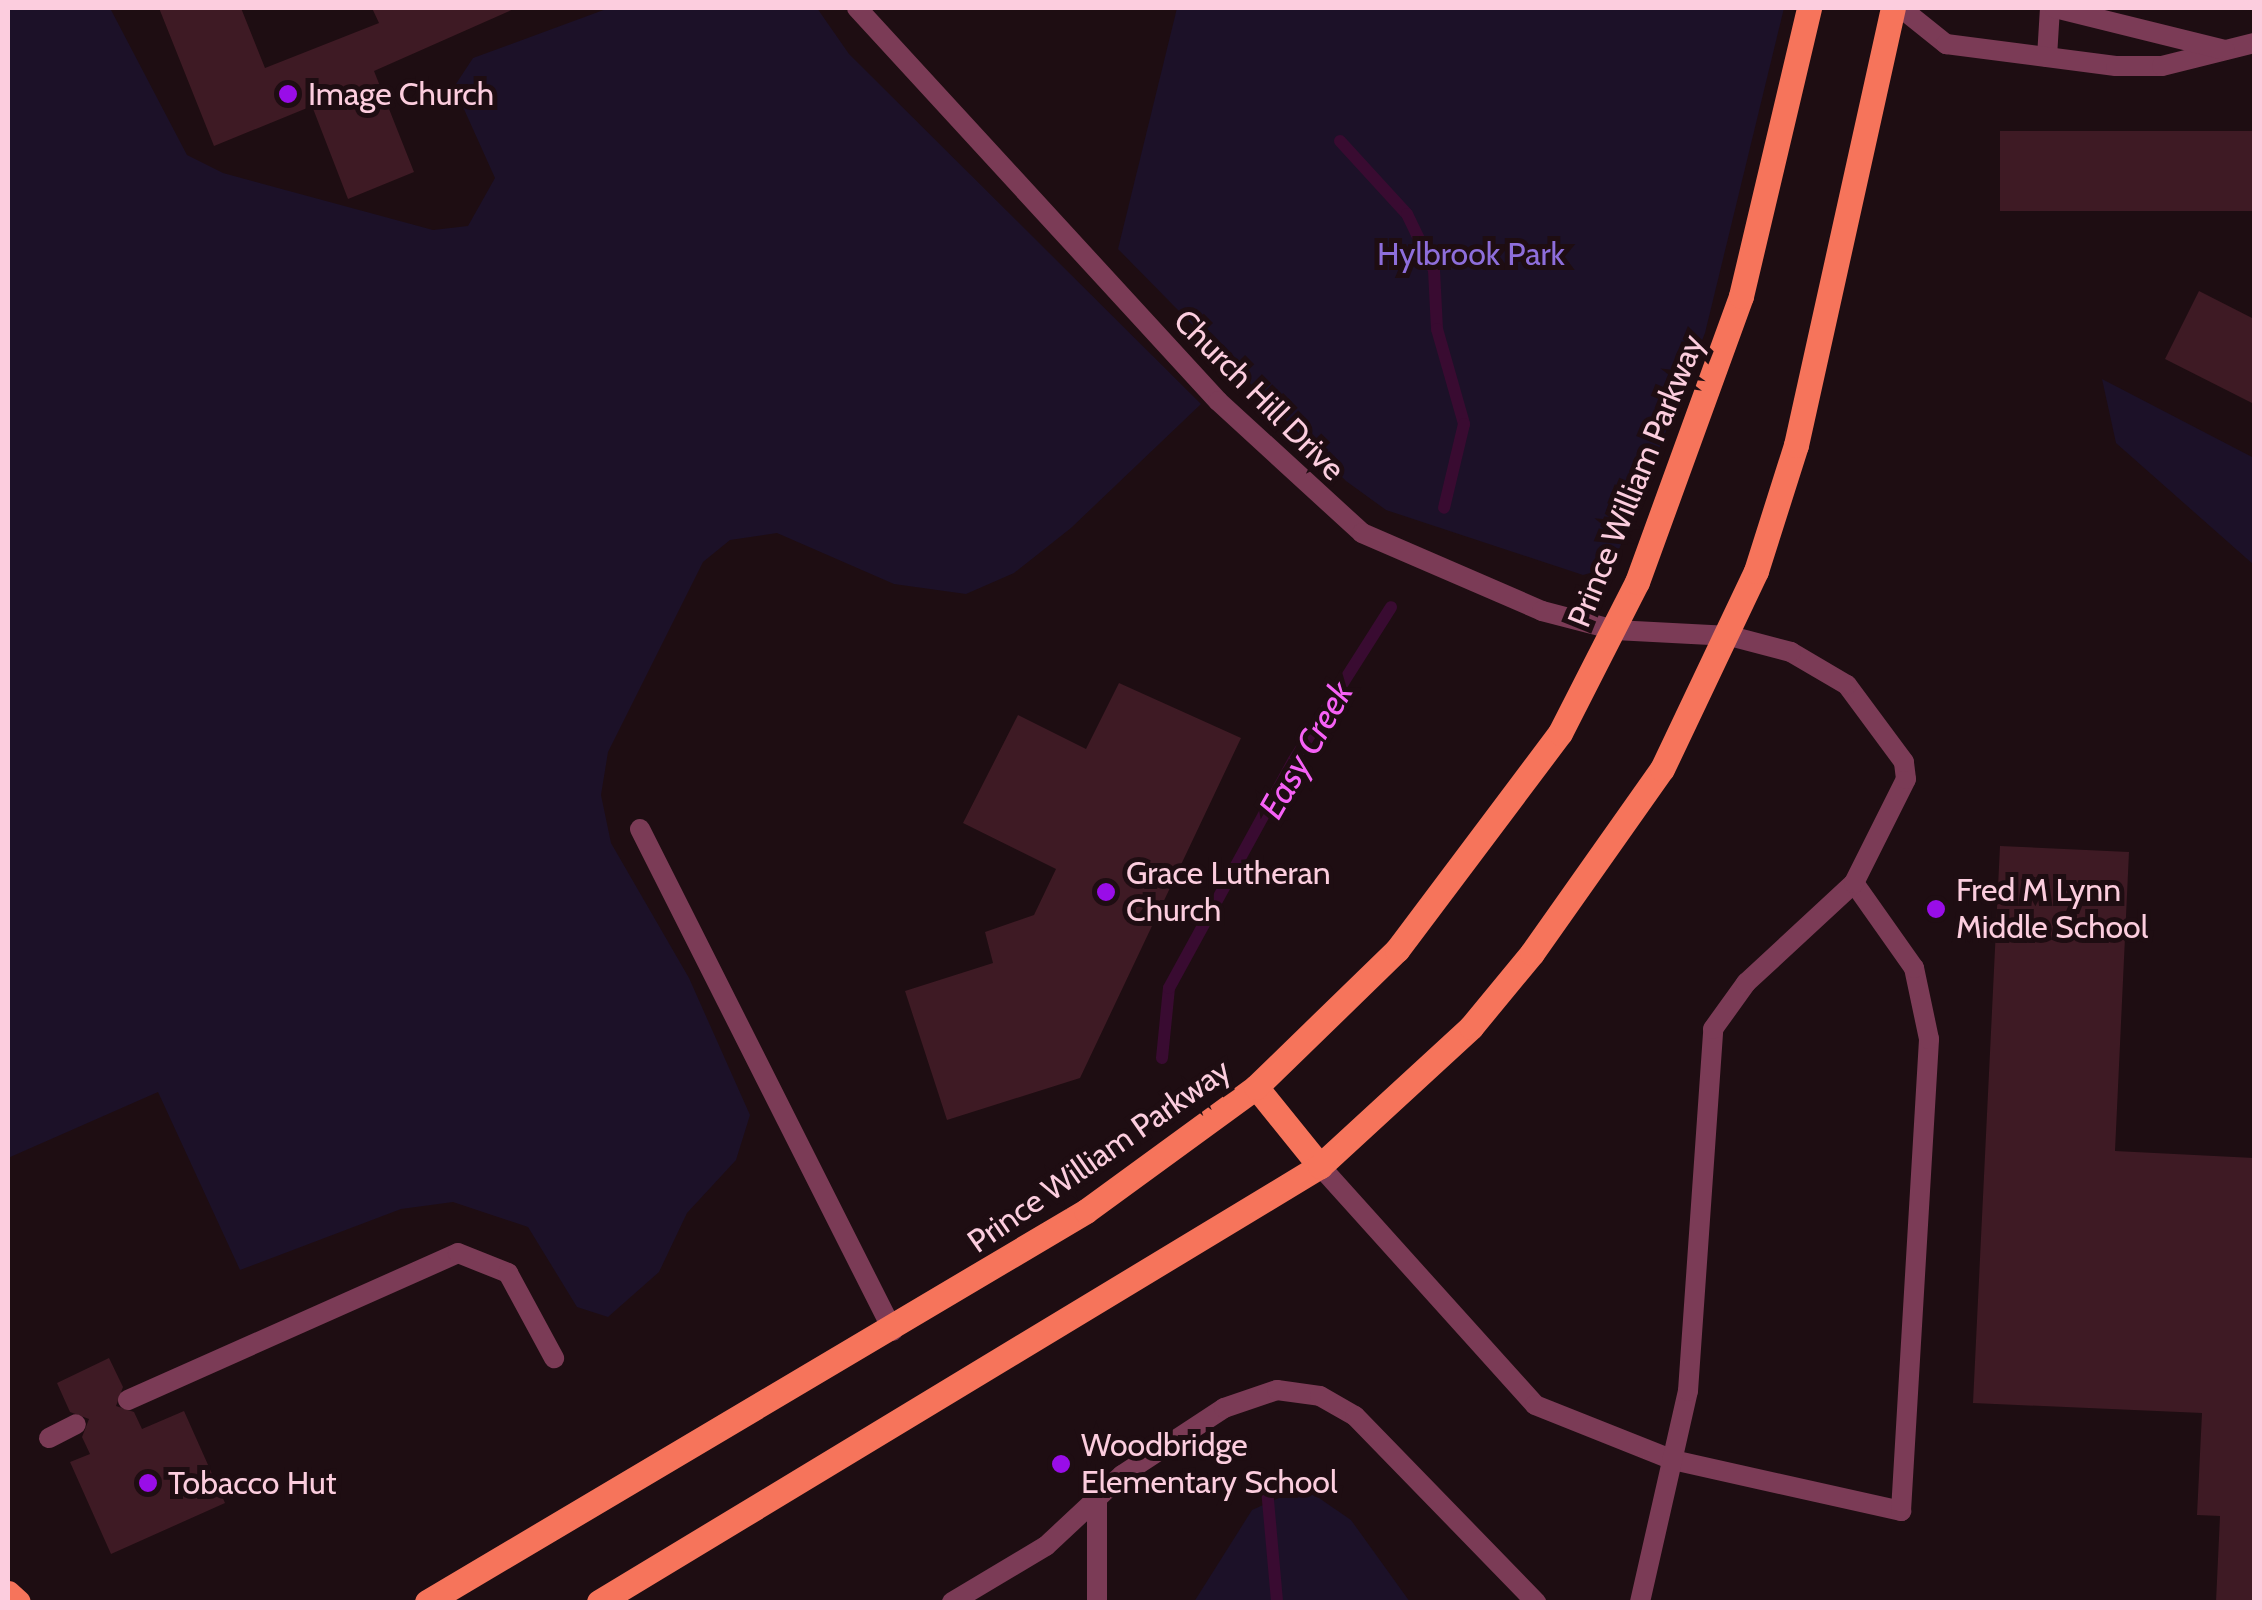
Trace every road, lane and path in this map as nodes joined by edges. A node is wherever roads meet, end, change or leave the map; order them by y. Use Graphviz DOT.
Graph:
graph roads {
  1 [pos="857,8"];
  2 [pos="1809,8"];
  3 [pos="1897,8"];
  4 [pos="2052,8"];
  5 [pos="2254,43"];
  6 [pos="2224,50"];
  7 [pos="2047,57"];
  8 [pos="1615,630"];
  9 [pos="1730,636"];
  10 [pos="640,829"];
  11 [pos="1854,882"];
  12 [pos="1256,1088"];
  13 [pos="1320,1166"];
  14 [pos="893,1330"];
  15 [pos="554,1358"];
  16 [pos="128,1400"];
  17 [pos="76,1424"];
  18 [pos="48,1438"];
  19 [pos="1673,1460"];
  20 [pos="1097,1498"];
  21 [pos="8,1594"];
  22 [pos="18,1602"];
  23 [pos="427,1602"];
  24 [pos="599,1602"];
  25 [pos="952,1602"];
  26 [pos="1096,1602"];
  27 [pos="1536,1602"];
  28 [pos="1640,1602"];
  1 -- 8 [label="street, Church Hill Drive"];
  2 -- 8 [label="main road, Prince William Parkway"];
  3 -- 7 [label="street"];
  3 -- 9 [label="main road"];
  4 -- 6 [label="street"];
  4 -- 7 [label="street"];
  5 -- 6 [label="street"];
  6 -- 7 [label="street"];
  8 -- 9 [label="street, Church Hill Drive"];
  8 -- 12 [label="main road, Prince William Parkway"];
  9 -- 11 [label="street, Church Hill Drive"];
  9 -- 13 [label="main road"];
  10 -- 14 [label="street"];
  11 -- 19 [label="street, Church Hill Drive"];
  11 -- 19 [label="street"];
  12 -- 13 [label="main road"];
  12 -- 14 [label="main road, Prince William Parkway"];
  13 -- 19 [label="street"];
  13 -- 24 [label="main road"];
  14 -- 23 [label="main road, Prince William Parkway"];
  15 -- 16 [label="street"];
  17 -- 18 [label="street"];
  19 -- 28 [label="street, Church Hill Drive"];
  20 -- 25 [label="street"];
  20 -- 26 [label="street"];
  20 -- 27 [label="street"];
  21 -- 22 [label="main road"];
}
